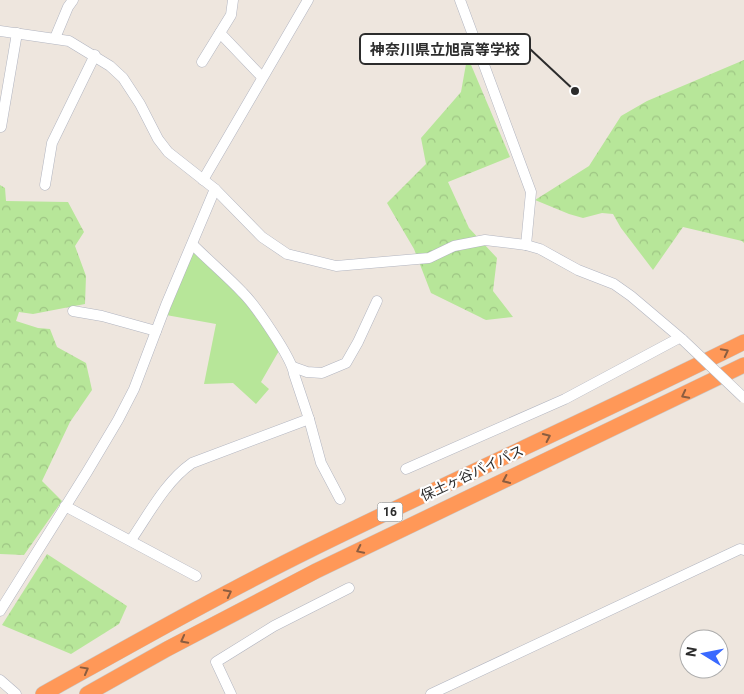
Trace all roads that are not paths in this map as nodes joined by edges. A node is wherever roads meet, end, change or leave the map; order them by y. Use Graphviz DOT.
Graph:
graph roads {
  1 [pos="73,0"];
  2 [pos="232,0"];
  3 [pos="308,0"];
  4 [pos="460,0"];
  5 [pos="0,31"];
  6 [pos="17,33"];
  7 [pos="220,33"];
  8 [pos="55,38"];
  9 [pos="95,55"];
  10 [pos="202,62"];
  11 [pos="262,77"];
  12 [pos="1,127"];
  13 [pos="203,180"];
  14 [pos="45,185"];
  15 [pos="215,189"];
  16 [pos="192,245"];
  17 [pos="526,245"];
  18 [pos="377,301"];
  19 [pos="73,311"];
  20 [pos="156,331"];
  21 [pos="681,339"];
  22 [pos="744,342"];
  23 [pos="744,365"];
  24 [pos="293,367"];
  25 [pos="744,398"];
  26 [pos="309,419"];
  27 [pos="406,469"];
  28 [pos="340,499"];
  29 [pos="65,506"];
  30 [pos="131,540"];
  31 [pos="742,550"];
  32 [pos="744,560"];
  33 [pos="196,576"];
  34 [pos="349,588"];
  35 [pos="0,611"];
  36 [pos="0,680"];
  37 [pos="12,691"];
  38 [pos="43,694"];
  39 [pos="87,694"];
  40 [pos="231,694"];
  41 [pos="431,694"];
  1 -- 8 [label="street"];
  2 -- 7 [label="street"];
  3 -- 11 [label="street"];
  4 -- 17 [label="street"];
  5 -- 6 [label="street"];
  6 -- 8 [label="street"];
  6 -- 12 [label="street"];
  7 -- 10 [label="street"];
  7 -- 11 [label="street"];
  8 -- 9 [label="street"];
  9 -- 13 [label="street"];
  9 -- 14 [label="street"];
  11 -- 13 [label="street"];
  13 -- 15 [label="street"];
  15 -- 16 [label="street"];
  15 -- 17 [label="street"];
  16 -- 20 [label="street"];
  16 -- 24 [label="street"];
  17 -- 21 [label="street"];
  18 -- 24 [label="street"];
  19 -- 20 [label="street"];
  20 -- 29 [label="street"];
  21 -- 25 [label="street, bridge"];
  21 -- 27 [label="street"];
  38 -- 22 [label="highway, 保土ヶ谷バイパス / 16, one-way"];
  23 -- 39 [label="highway, 保土ヶ谷バイパス / 16, one-way"];
  24 -- 26 [label="street"];
  26 -- 28 [label="street"];
  26 -- 30 [label="street"];
  29 -- 30 [label="street"];
  29 -- 35 [label="street"];
  30 -- 33 [label="street"];
  31 -- 32 [label="street"];
  31 -- 41 [label="street"];
  34 -- 40 [label="street"];
  36 -- 37 [label="street"];
}
